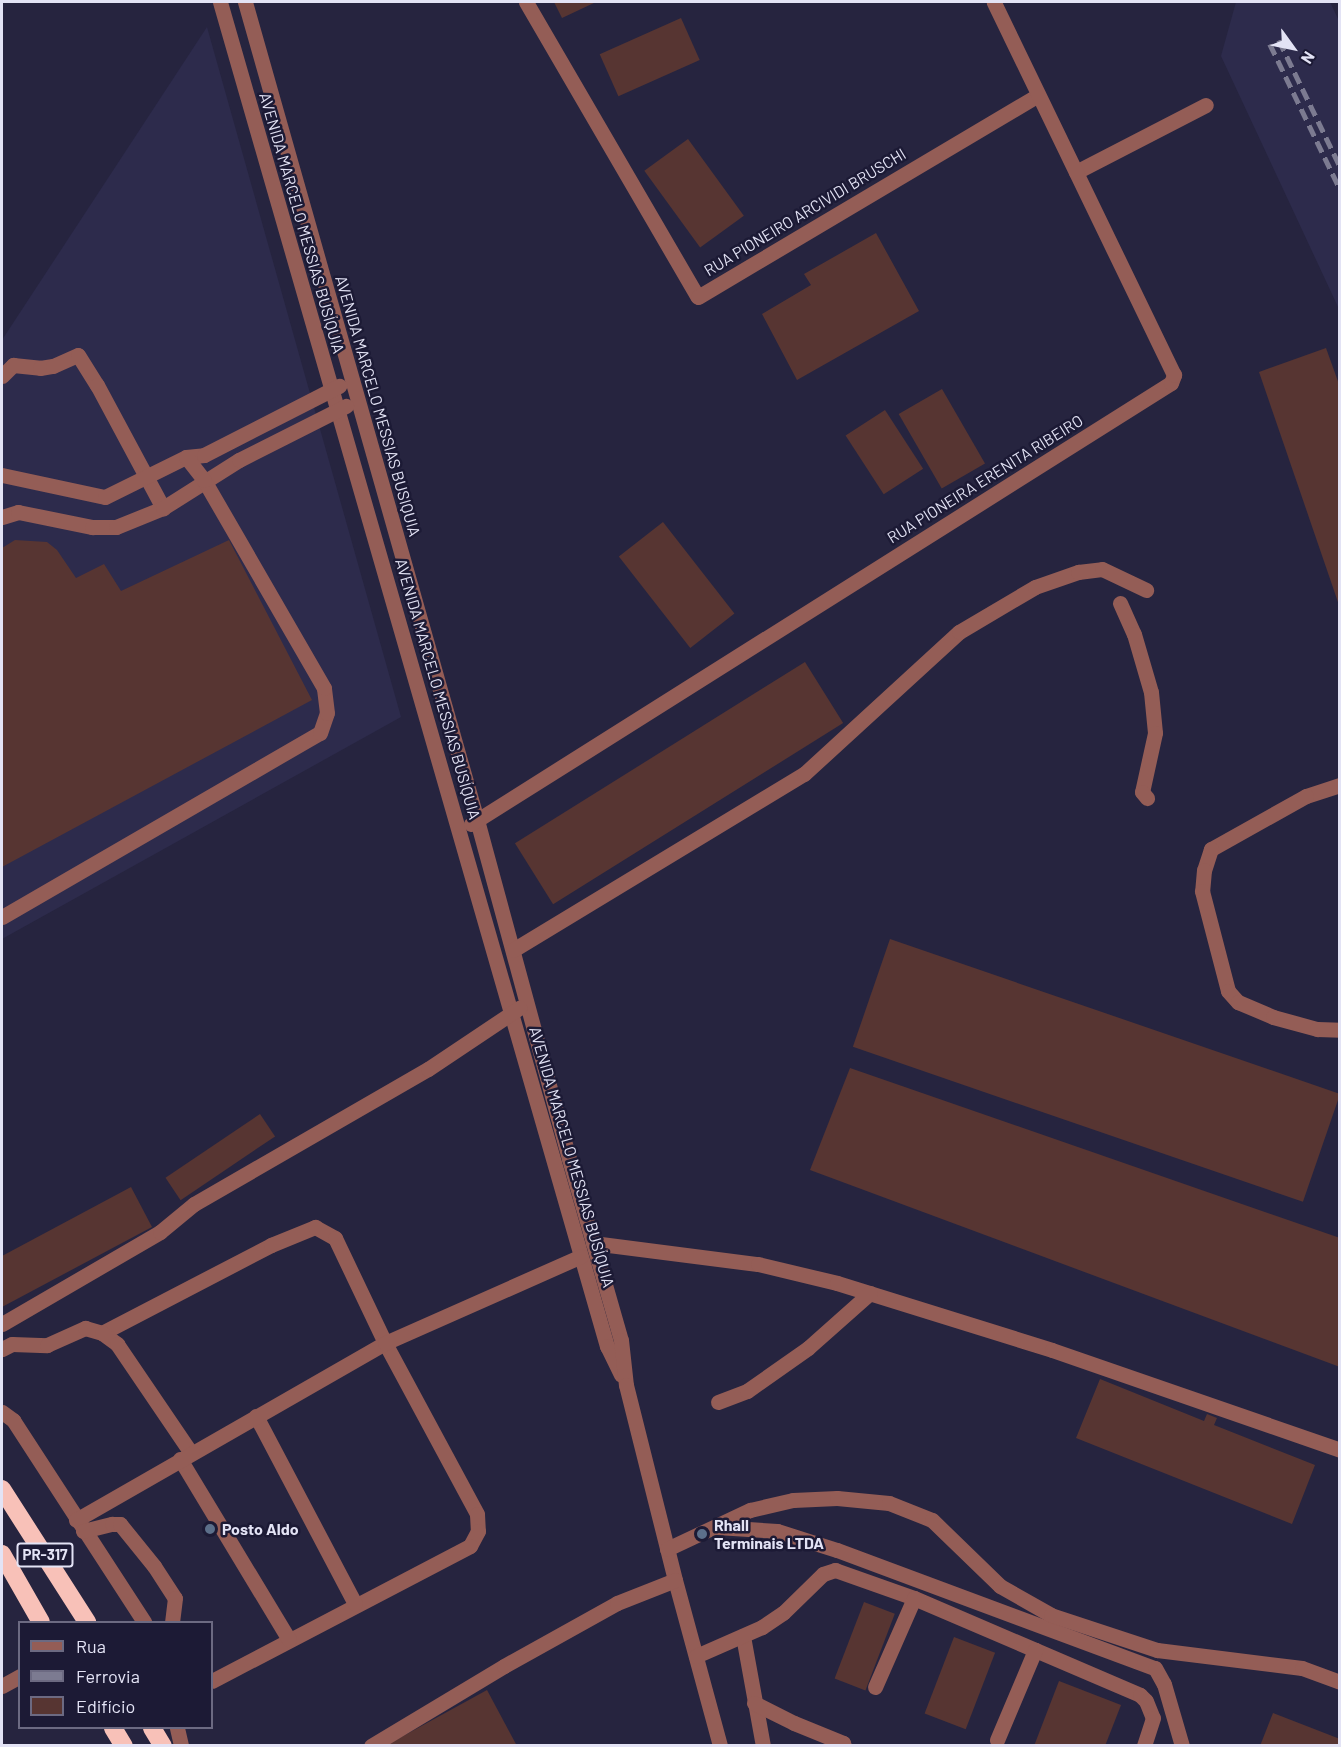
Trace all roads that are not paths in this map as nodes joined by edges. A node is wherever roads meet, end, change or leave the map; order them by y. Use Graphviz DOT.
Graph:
graph roads {
  1 [pos="219,2"];
  2 [pos="244,2"];
  3 [pos="526,2"];
  4 [pos="993,2"];
  5 [pos="1038,94"];
  6 [pos="1206,105"];
  7 [pos="1076,172"];
  8 [pos="2,376"];
  9 [pos="352,379"];
  10 [pos="332,389"];
  11 [pos="358,400"];
  12 [pos="338,410"];
  13 [pos="230,441"];
  14 [pos="186,457"];
  15 [pos="239,460"];
  16 [pos="2,475"];
  17 [pos="147,477"];
  18 [pos="204,480"];
  19 [pos="163,508"];
  20 [pos="2,518"];
  21 [pos="1146,590"];
  22 [pos="1120,603"];
  23 [pos="1340,785"];
  24 [pos="1147,798"];
  25 [pos="477,820"];
  26 [pos="460,831"];
  27 [pos="2,917"];
  28 [pos="513,950"];
  29 [pos="527,1003"];
  30 [pos="512,1012"];
  31 [pos="1340,1030"];
  32 [pos="561,1162"];
  33 [pos="593,1243"];
  34 [pos="581,1256"];
  35 [pos="870,1293"];
  36 [pos="2,1324"];
  37 [pos="102,1333"];
  38 [pos="385,1343"];
  39 [pos="2,1348"];
  40 [pos="626,1385"];
  41 [pos="718,1402"];
  42 [pos="2,1412"];
  43 [pos="256,1416"];
  44 [pos="1340,1450"];
  45 [pos="185,1456"];
  46 [pos="2,1489"];
  47 [pos="80,1525"];
  48 [pos="717,1527"];
  49 [pos="667,1549"];
  50 [pos="2,1554"];
  51 [pos="675,1580"];
  52 [pos="914,1598"];
  53 [pos="355,1604"];
  54 [pos="40,1621"];
  55 [pos="86,1621"];
  56 [pos="143,1621"];
  57 [pos="172,1621"];
  58 [pos="743,1636"];
  59 [pos="289,1640"];
  60 [pos="1035,1650"];
  61 [pos="696,1656"];
  62 [pos="18,1677"];
  63 [pos="213,1680"];
  64 [pos="1340,1682"];
  65 [pos="2,1686"];
  66 [pos="874,1687"];
  67 [pos="754,1703"];
  68 [pos="113,1729"];
  69 [pos="153,1729"];
  70 [pos="177,1729"];
  71 [pos="997,1740"];
  72 [pos="124,1746"];
  73 [pos="163,1746"];
  74 [pos="181,1746"];
  75 [pos="371,1746"];
  76 [pos="720,1746"];
  77 [pos="763,1746"];
  78 [pos="844,1746"];
  79 [pos="1144,1746"];
  80 [pos="1182,1746"];
  1 -- 10 [label="street, AVENIDA MARCELO MESSIAS BUSÍQUIA"];
  2 -- 9 [label="street, AVENIDA MARCELO MESSIAS BUSIQUIA"];
  3 -- 5 [label="street, RUA PIONEIRO ARCIVIDI BRUSCHI"];
  4 -- 5 [label="street, RUA PIONEIRA ERENITA RIBEIRO"];
  5 -- 7 [label="street, RUA PIONEIRA ERENITA RIBEIRO"];
  6 -- 7 [label="street"];
  7 -- 25 [label="street, RUA PIONEIRA ERENITA RIBEIRO"];
  8 -- 17 [label="street"];
  9 -- 10 [label="street"];
  9 -- 11 [label="street, AVENIDA MARCELO MESSIAS BUSIQUIA"];
  10 -- 12 [label="street, AVENIDA MARCELO MESSIAS BUSÍQUIA"];
  10 -- 13 [label="street"];
  11 -- 12 [label="street"];
  11 -- 25 [label="street, AVENIDA MARCELO MESSIAS BUSIQUIA"];
  12 -- 15 [label="street"];
  12 -- 26 [label="street, AVENIDA MARCELO MESSIAS BUSÍQUIA"];
  13 -- 14 [label="street"];
  13 -- 15 [label="street"];
  14 -- 17 [label="street"];
  14 -- 18 [label="street"];
  15 -- 18 [label="street"];
  16 -- 17 [label="street"];
  17 -- 19 [label="street"];
  18 -- 19 [label="street"];
  18 -- 27 [label="street"];
  19 -- 20 [label="street"];
  21 -- 28 [label="street"];
  22 -- 24 [label="street"];
  23 -- 31 [label="street"];
  25 -- 26 [label="street, RUA PIONEIRA ERENITA RIBEIRO"];
  25 -- 28 [label="street, AVENIDA MARCELO MESSIAS BUSÍQUIA"];
  26 -- 30 [label="street, AVENIDA MARCELO MESSIAS BUSÍQUIA"];
  28 -- 29 [label="street, AVENIDA MARCELO MESSIAS BUSÍQUIA"];
  29 -- 30 [label="street"];
  29 -- 32 [label="street, AVENIDA MARCELO MESSIAS BUSÍQUIA"];
  30 -- 32 [label="street, AVENIDA MARCELO MESSIAS BUSÍQUIA"];
  30 -- 36 [label="street"];
  32 -- 33 [label="street, AVENIDA MARCELO MESSIAS BUSÍQUIA"];
  32 -- 34 [label="street, AVENIDA MARCELO MESSIAS BUSÍQUIA"];
  33 -- 35 [label="street"];
  33 -- 40 [label="street, AVENIDA MARCELO MESSIAS BUSÍQUIA"];
  34 -- 38 [label="street"];
  34 -- 40 [label="street, AVENIDA MARCELO MESSIAS BUSÍQUIA"];
  35 -- 41 [label="street"];
  35 -- 44 [label="street"];
  37 -- 38 [label="street"];
  37 -- 39 [label="street"];
  37 -- 45 [label="street"];
  38 -- 43 [label="street"];
  38 -- 53 [label="street"];
  40 -- 49 [label="street, AVENIDA MARCELO MESSIAS BUSÍQUIA"];
  42 -- 47 [label="street"];
  43 -- 45 [label="street"];
  43 -- 53 [label="street"];
  45 -- 47 [label="street"];
  45 -- 59 [label="street"];
  46 -- 55 [label="highway, PR-317"];
  47 -- 56 [label="street"];
  47 -- 57 [label="street"];
  48 -- 49 [label="street"];
  48 -- 64 [label="street"];
  48 -- 80 [label="street"];
  49 -- 51 [label="street, AVENIDA MARCELO MESSIAS BUSÍQUIA"];
  50 -- 54 [label="highway, PR-317"];
  51 -- 61 [label="street, AVENIDA MARCELO MESSIAS BUSÍQUIA"];
  51 -- 75 [label="street"];
  52 -- 58 [label="street"];
  52 -- 60 [label="street"];
  52 -- 66 [label="street"];
  53 -- 59 [label="street"];
  58 -- 61 [label="street"];
  58 -- 67 [label="street"];
  59 -- 63 [label="street"];
  60 -- 71 [label="street"];
  60 -- 79 [label="street"];
  61 -- 76 [label="street, AVENIDA MARCELO MESSIAS BUSÍQUIA"];
  62 -- 65 [label="street"];
  67 -- 77 [label="street"];
  67 -- 78 [label="street"];
  68 -- 72 [label="highway"];
  69 -- 73 [label="highway"];
  70 -- 74 [label="street"];
}
